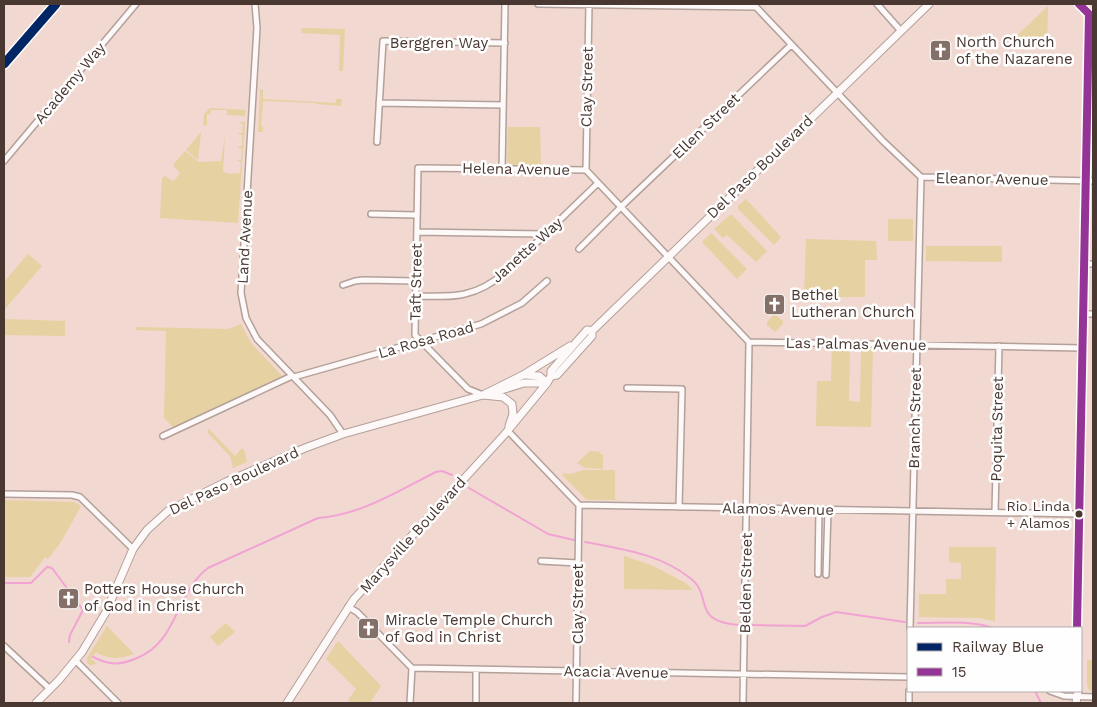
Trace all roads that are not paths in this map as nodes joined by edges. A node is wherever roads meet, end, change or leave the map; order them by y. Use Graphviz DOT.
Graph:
graph roads {
  1 [pos="136,4"];
  2 [pos="255,4"];
  3 [pos="505,4"];
  4 [pos="538,4"];
  5 [pos="589,4"];
  6 [pos="877,4"];
  7 [pos="929,4"];
  8 [pos="1079,4"];
  9 [pos="686,5"];
  10 [pos="756,6"];
  11 [pos="1091,14"];
  12 [pos="902,31"];
  13 [pos="505,43"];
  14 [pos="791,45"];
  15 [pos="837,93"];
  16 [pos="379,103"];
  17 [pos="503,105"];
  18 [pos="377,142"];
  19 [pos="4,161"];
  20 [pos="418,168"];
  21 [pos="502,170"];
  22 [pos="586,170"];
  23 [pos="920,177"];
  24 [pos="1085,181"];
  25 [pos="1093,181"];
  26 [pos="598,183"];
  27 [pos="621,208"];
  28 [pos="372,214"];
  29 [pos="418,215"];
  30 [pos="417,232"];
  31 [pos="546,234"];
  32 [pos="580,250"];
  33 [pos="668,256"];
  34 [pos="1083,264"];
  35 [pos="1093,264"];
  36 [pos="416,281"];
  37 [pos="547,281"];
  38 [pos="343,286"];
  39 [pos="416,296"];
  40 [pos="1082,314"];
  41 [pos="1093,314"];
  42 [pos="592,331"];
  43 [pos="581,338"];
  44 [pos="422,341"];
  45 [pos="749,342"];
  46 [pos="917,345"];
  47 [pos="999,346"];
  48 [pos="1082,348"];
  49 [pos="523,375"];
  50 [pos="293,376"];
  51 [pos="549,379"];
  52 [pos="627,388"];
  53 [pos="483,395"];
  54 [pos="508,431"];
  55 [pos="344,434"];
  56 [pos="163,436"];
  57 [pos="4,494"];
  58 [pos="579,505"];
  59 [pos="679,507"];
  60 [pos="747,508"];
  61 [pos="819,509"];
  62 [pos="828,510"];
  63 [pos="914,511"];
  64 [pos="995,512"];
  65 [pos="1079,514"];
  66 [pos="133,549"];
  67 [pos="541,561"];
  68 [pos="578,563"];
  69 [pos="818,566"];
  70 [pos="826,566"];
  71 [pos="818,574"];
  72 [pos="826,575"];
  73 [pos="348,607"];
  74 [pos="910,627"];
  75 [pos="1077,627"];
  76 [pos="4,646"];
  77 [pos="75,660"];
  78 [pos="412,668"];
  79 [pos="476,669"];
  80 [pos="578,671"];
  81 [pos="744,674"];
  82 [pos="907,677"];
  83 [pos="50,690"];
  84 [pos="1053,692"];
  85 [pos="1077,697"];
  86 [pos="1093,697"];
  87 [pos="36,703"];
  88 [pos="118,703"];
  89 [pos="287,703"];
  90 [pos="410,703"];
  91 [pos="476,703"];
  92 [pos="576,703"];
  93 [pos="743,703"];
  1 -- 19 [label="street, Academy Way"];
  2 -- 50 [label="street, Land Avenue"];
  3 -- 13 [label="street"];
  4 -- 5 [label="street"];
  5 -- 9 [label="street"];
  5 -- 22 [label="street, Clay Street"];
  6 -- 12 [label="street"];
  7 -- 12 [label="main road, Del Paso Boulevard"];
  8 -- 11 [label="main road"];
  9 -- 10 [label="street"];
  10 -- 14 [label="street, Eleanor Avenue"];
  11 -- 24 [label="main road"];
  12 -- 15 [label="main road, Del Paso Boulevard"];
  13 -- 16 [label="street, Berggren Way"];
  13 -- 17 [label="street"];
  14 -- 15 [label="street, Eleanor Avenue"];
  14 -- 27 [label="street, Ellen Street"];
  15 -- 23 [label="street, Eleanor Avenue"];
  15 -- 33 [label="main road, Del Paso Boulevard"];
  16 -- 17 [label="street"];
  16 -- 18 [label="street, Berggren Way"];
  17 -- 21 [label="street"];
  20 -- 21 [label="street, Helena Avenue"];
  20 -- 29 [label="street, Taft Street"];
  21 -- 22 [label="street, Helena Avenue"];
  22 -- 26 [label="street, Helena Avenue"];
  23 -- 24 [label="street, Eleanor Avenue"];
  23 -- 46 [label="street, Branch Street"];
  24 -- 25 [label="street, Eleanor Avenue"];
  24 -- 34 [label="main road"];
  26 -- 27 [label="street, Helena Avenue"];
  26 -- 31 [label="street, Janette Way"];
  27 -- 32 [label="street"];
  27 -- 33 [label="street, Helena Avenue"];
  28 -- 29 [label="street"];
  29 -- 30 [label="street, Taft Street"];
  30 -- 31 [label="street"];
  30 -- 36 [label="street, Taft Street"];
  31 -- 39 [label="street, Janette Way"];
  33 -- 42 [label="main road, Del Paso Boulevard"];
  33 -- 45 [label="street"];
  34 -- 35 [label="street"];
  34 -- 40 [label="main road"];
  36 -- 38 [label="street"];
  36 -- 39 [label="street, Taft Street"];
  37 -- 44 [label="street, La Rosa Road"];
  39 -- 44 [label="street, Taft Street"];
  40 -- 41 [label="street"];
  40 -- 48 [label="main road"];
  42 -- 43 [label="main road, Marysville Boulevard"];
  42 -- 51 [label="main road, Marysville Boulevard"];
  43 -- 49 [label="main road, Del Paso Boulevard"];
  43 -- 51 [label="main road, Marysville Boulevard"];
  44 -- 50 [label="street, La Rosa Road"];
  44 -- 53 [label="street, Taft Street"];
  45 -- 46 [label="street, Las Palmas Avenue"];
  45 -- 60 [label="street, Belden Street"];
  46 -- 47 [label="street, Las Palmas Avenue"];
  46 -- 63 [label="street, Branch Street"];
  47 -- 48 [label="street, Las Palmas Avenue"];
  47 -- 64 [label="street, Poquita Street"];
  48 -- 65 [label="main road"];
  49 -- 51 [label="main road"];
  49 -- 53 [label="main road, Del Paso Boulevard"];
  50 -- 55 [label="street, Land Avenue"];
  50 -- 56 [label="street, La Rosa Road"];
  51 -- 53 [label="main road"];
  51 -- 54 [label="main road, Marysville Boulevard"];
  52 -- 59 [label="street"];
  53 -- 54 [label="main road"];
  53 -- 55 [label="main road, Del Paso Boulevard"];
  54 -- 58 [label="street"];
  54 -- 73 [label="main road, Marysville Boulevard"];
  55 -- 66 [label="main road, Del Paso Boulevard"];
  57 -- 66 [label="street"];
  58 -- 59 [label="street, Alamos Avenue"];
  58 -- 68 [label="street, Clay Street"];
  59 -- 60 [label="street, Alamos Avenue"];
  60 -- 61 [label="street, Alamos Avenue"];
  60 -- 81 [label="street, Belden Street"];
  61 -- 62 [label="street, Alamos Avenue"];
  61 -- 69 [label="street"];
  62 -- 63 [label="street, Alamos Avenue"];
  62 -- 70 [label="street"];
  63 -- 64 [label="street, Alamos Avenue"];
  63 -- 74 [label="street, Branch Street"];
  64 -- 65 [label="street, Alamos Avenue"];
  65 -- 75 [label="main road"];
  66 -- 77 [label="main road, Del Paso Boulevard"];
  67 -- 68 [label="street"];
  68 -- 80 [label="street, Clay Street"];
  69 -- 70 [label="street"];
  69 -- 71 [label="street"];
  70 -- 72 [label="street"];
  73 -- 78 [label="street"];
  73 -- 89 [label="main road, Marysville Boulevard"];
  76 -- 83 [label="street"];
  77 -- 83 [label="main road, Del Paso Boulevard"];
  77 -- 88 [label="street"];
  78 -- 79 [label="street, Acacia Avenue"];
  78 -- 90 [label="street"];
  79 -- 80 [label="street, Acacia Avenue"];
  79 -- 91 [label="street"];
  80 -- 81 [label="street, Acacia Avenue"];
  80 -- 92 [label="street, Clay Street"];
  81 -- 82 [label="street, Acacia Avenue"];
  81 -- 93 [label="street, Belden Street"];
  83 -- 87 [label="main road, Del Paso Boulevard"];
  84 -- 85 [label="street"];
  85 -- 86 [label="street"];
}
